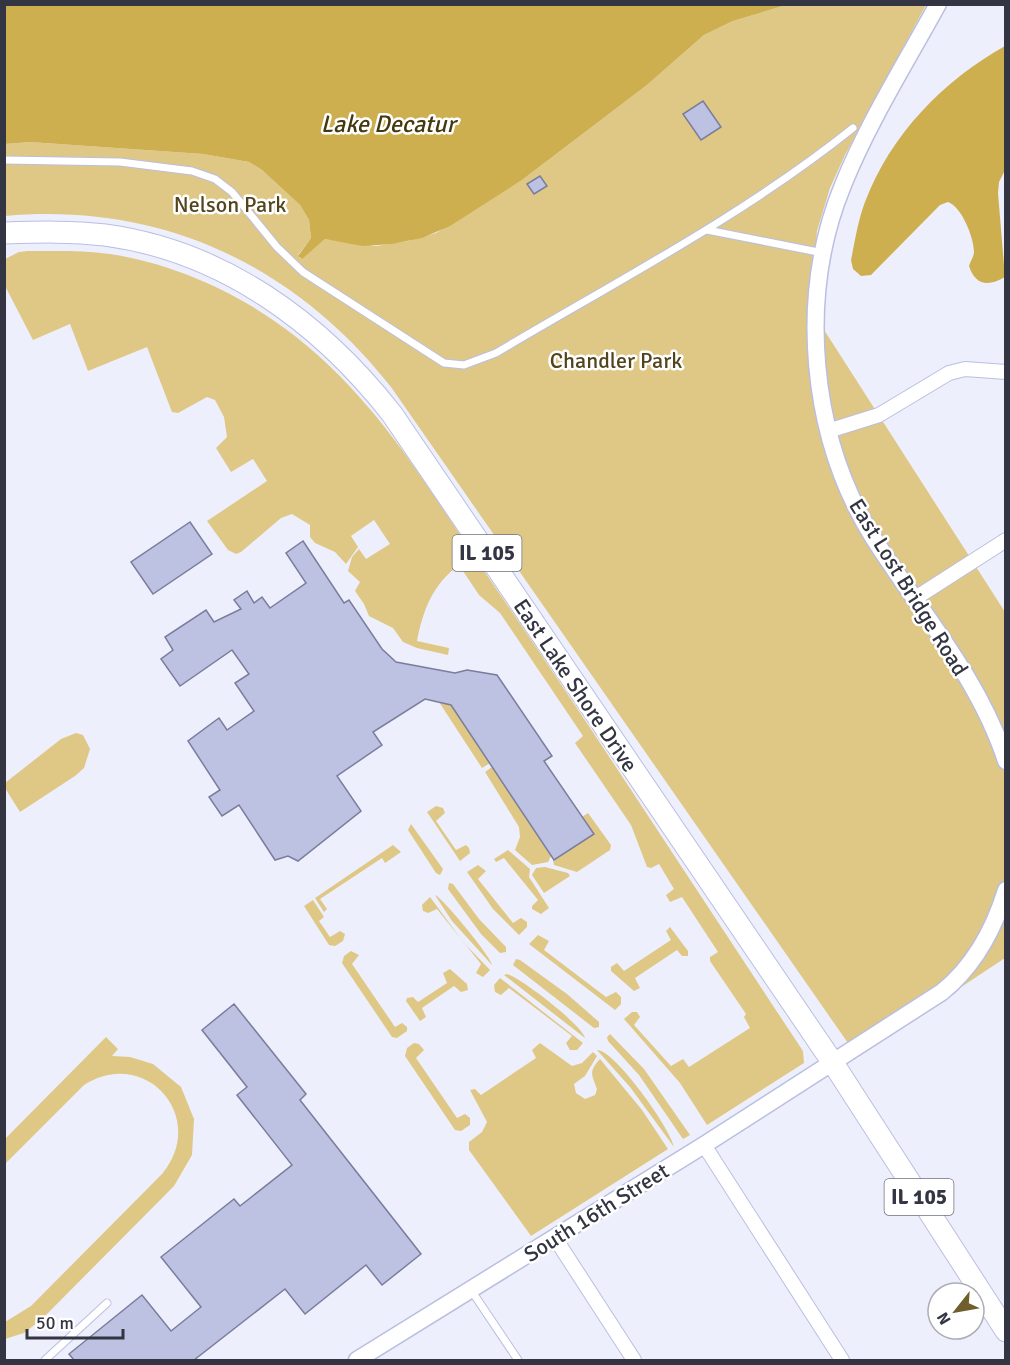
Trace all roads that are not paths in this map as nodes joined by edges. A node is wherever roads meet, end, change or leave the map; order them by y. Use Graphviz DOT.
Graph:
graph roads {
  1 [pos="938,4"];
  2 [pos="853,129"];
  3 [pos="4,160"];
  4 [pos="706,230"];
  5 [pos="4,233"];
  6 [pos="823,253"];
  7 [pos="1005,372"];
  8 [pos="828,431"];
  9 [pos="1005,540"];
  10 [pos="914,599"];
  11 [pos="1005,761"];
  12 [pos="1005,890"];
  13 [pos="833,1063"];
  14 [pos="704,1145"];
  15 [pos="555,1238"];
  16 [pos="471,1290"];
  17 [pos="107,1303"];
  18 [pos="1005,1331"];
  19 [pos="379,1355"];
  20 [pos="45,1360"];
  21 [pos="357,1360"];
  22 [pos="518,1360"];
  23 [pos="633,1360"];
  24 [pos="842,1360"];
  1 -- 6 [label="street, East Lost Bridge Road"];
  2 -- 4 [label="lane"];
  3 -- 4 [label="lane"];
  4 -- 6 [label="lane"];
  5 -- 13 [label="main road, East Lake Shore Drive / IL 105"];
  6 -- 8 [label="street, East Lost Bridge Road"];
  7 -- 8 [label="street"];
  8 -- 10 [label="street, East Lost Bridge Road"];
  9 -- 10 [label="street"];
  10 -- 11 [label="street, East Lost Bridge Road"];
  12 -- 13 [label="street"];
  13 -- 14 [label="street, South 16th Street"];
  13 -- 18 [label="main road, East Lake Shore Drive / IL 105"];
  14 -- 15 [label="street, South 16th Street"];
  14 -- 24 [label="street"];
  15 -- 16 [label="street, South 16th Street"];
  15 -- 23 [label="street"];
  16 -- 19 [label="street, South 16th Street"];
  16 -- 22 [label="lane"];
  17 -- 20 [label="lane"];
  19 -- 21 [label="street, South 16th Street"];
}
